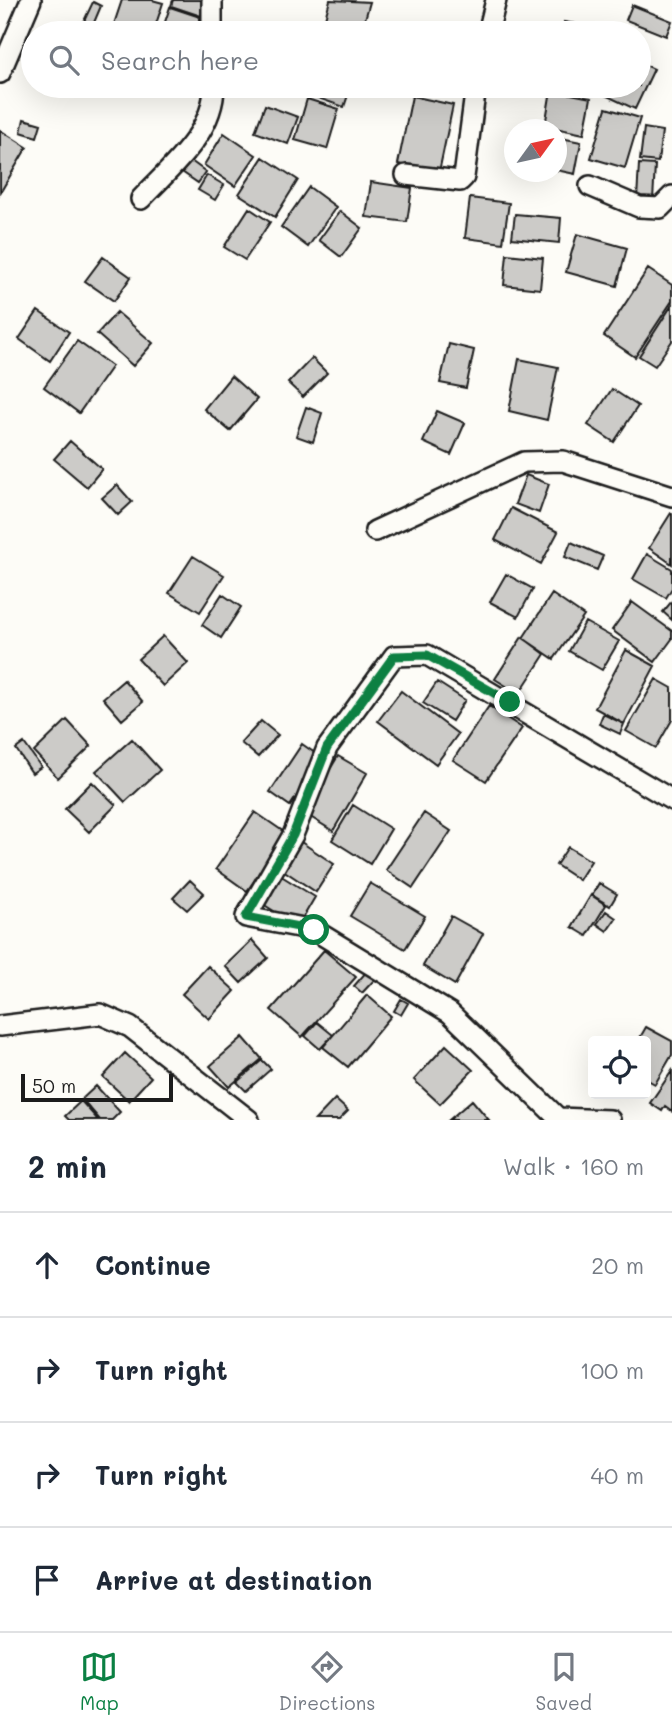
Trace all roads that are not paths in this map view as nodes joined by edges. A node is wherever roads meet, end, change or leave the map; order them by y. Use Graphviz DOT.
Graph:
graph roads {
  1 [pos="31,0"];
  2 [pos="212,0"];
  3 [pos="496,0"];
  4 [pos="22,21"];
  5 [pos="212,21"];
  6 [pos="491,21"];
  7 [pos="21,24"];
  8 [pos="0,73"];
  9 [pos="213,98"];
  10 [pos="474,98"];
  11 [pos="406,175"];
  12 [pos="590,186"];
  13 [pos="672,196"];
  14 [pos="141,199"];
  15 [pos="672,496"];
  16 [pos="375,531"];
  17 [pos="672,800"];
  18 [pos="0,1026"];
  19 [pos="248,1120"];
  20 [pos="610,1120"];
  1 -- 4 [label="street"];
  2 -- 5 [label="street"];
  3 -- 6 [label="street"];
  7 -- 8 [label="street"];
  9 -- 14 [label="street"];
  10 -- 11 [label="street"];
  12 -- 13 [label="street"];
  15 -- 16 [label="street"];
  17 -- 20 [label="street"];
  18 -- 19 [label="street"];
}
